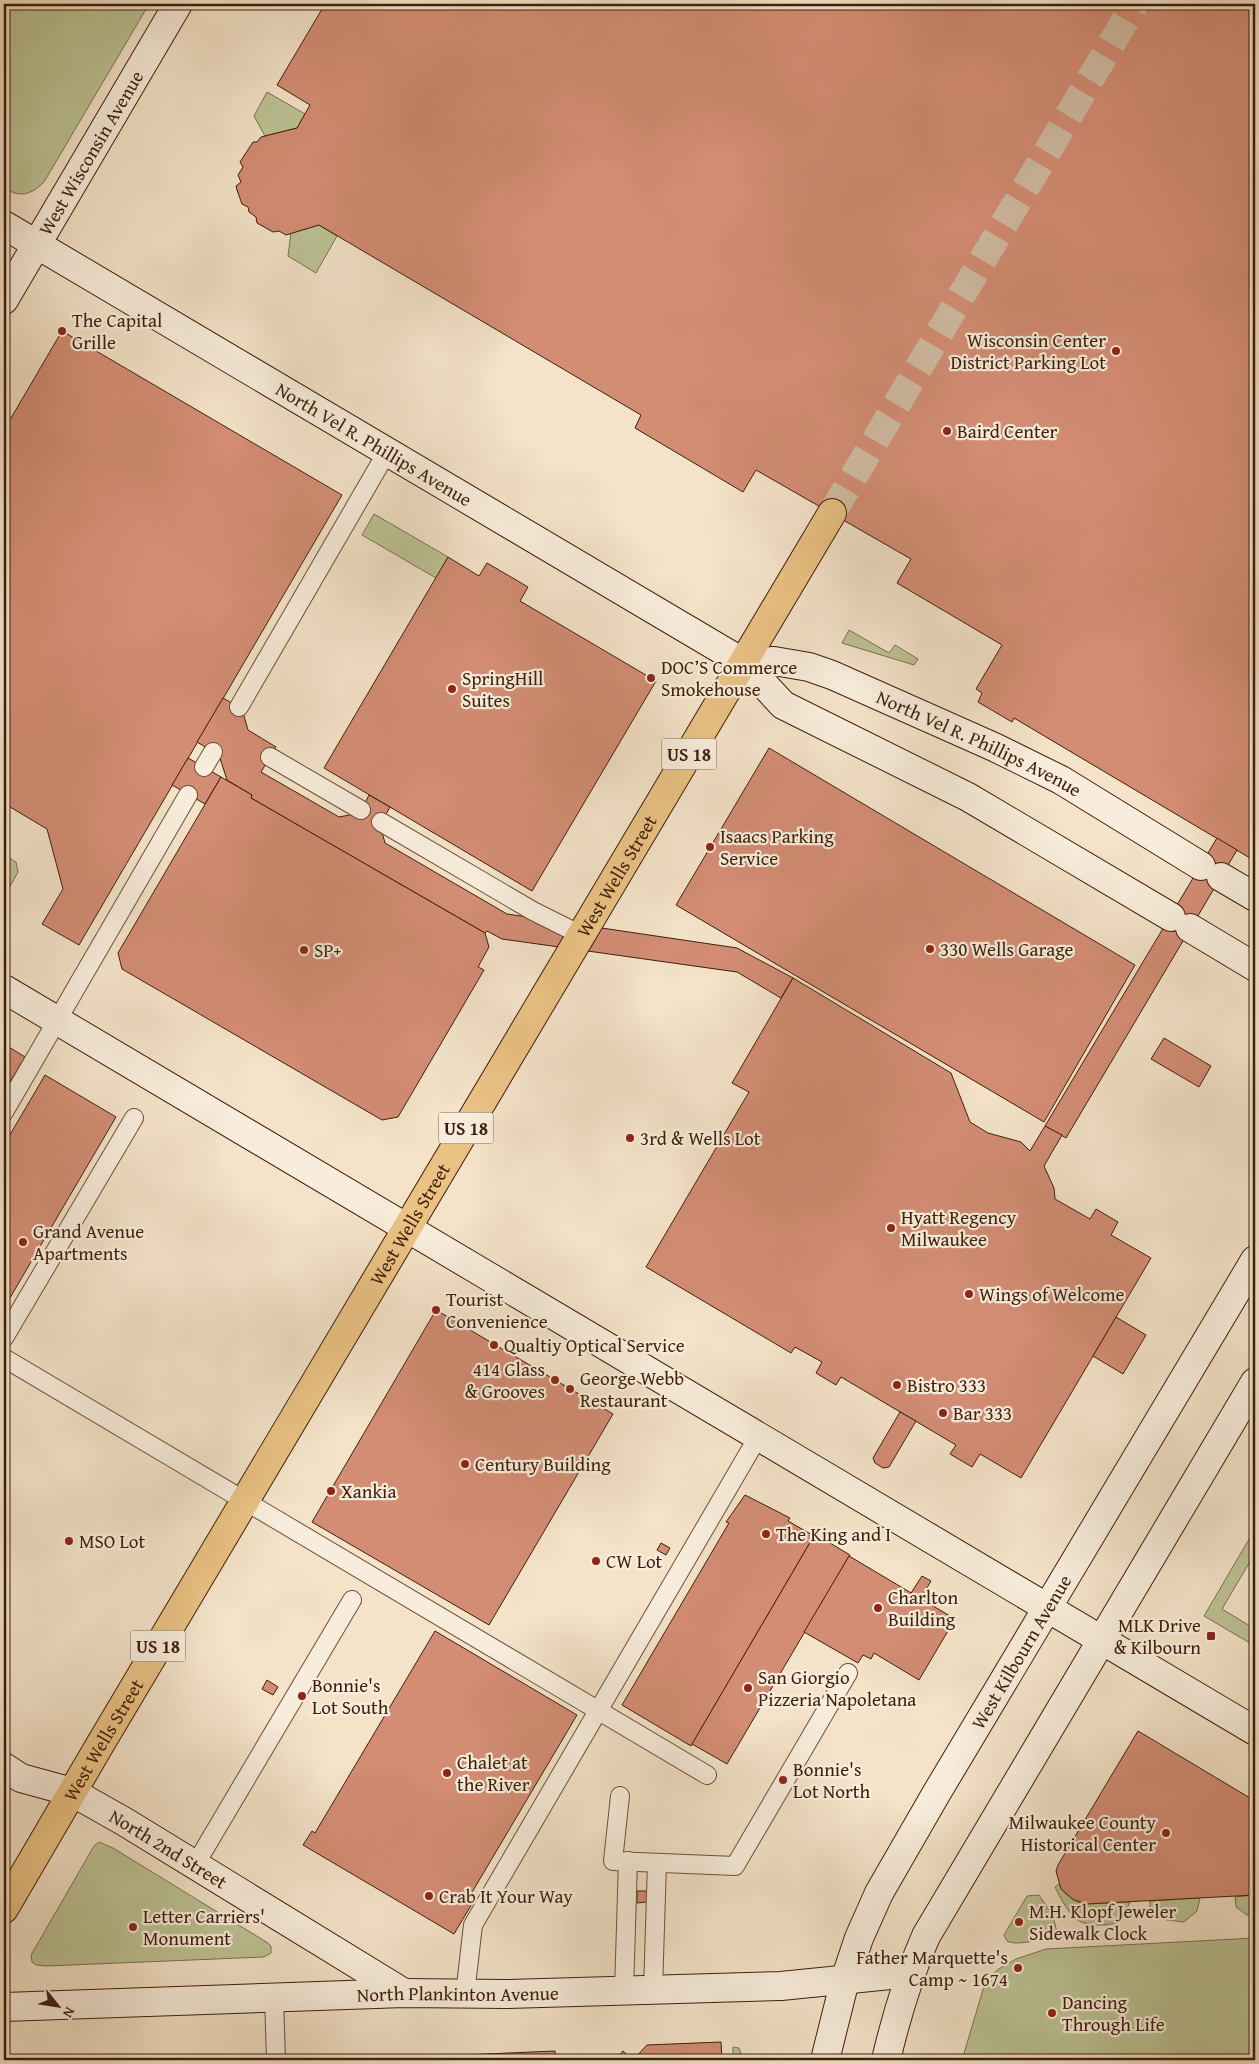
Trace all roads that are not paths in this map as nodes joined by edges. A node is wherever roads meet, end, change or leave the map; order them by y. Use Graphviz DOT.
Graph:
graph roads {
  1 [pos="178,4"];
  2 [pos="4,225"];
  3 [pos="36,244"];
  4 [pos="4,300"];
  5 [pos="387,452"];
  6 [pos="832,513"];
  7 [pos="744,663"];
  8 [pos="239,707"];
  9 [pos="213,752"];
  10 [pos="270,757"];
  11 [pos="204,767"];
  12 [pos="188,795"];
  13 [pos="361,810"];
  14 [pos="382,822"];
  15 [pos="1255,897"];
  16 [pos="581,935"];
  17 [pos="1255,967"];
  18 [pos="4,989"];
  19 [pos="57,1020"];
  20 [pos="4,1112"];
  21 [pos="134,1118"];
  22 [pos="407,1228"];
  23 [pos="1255,1260"];
  24 [pos="4,1338"];
  25 [pos="4,1358"];
  26 [pos="1255,1382"];
  27 [pos="758,1437"];
  28 [pos="244,1501"];
  29 [pos="352,1600"];
  30 [pos="1047,1609"];
  31 [pos="1101,1641"];
  32 [pos="848,1672"];
  33 [pos="598,1711"];
  34 [pos="1255,1731"];
  35 [pos="4,1767"];
  36 [pos="707,1775"];
  37 [pos="72,1792"];
  38 [pos="620,1796"];
  39 [pos="628,1861"];
  40 [pos="658,1863"];
  41 [pos="195,1865"];
  42 [pos="4,1909"];
  43 [pos="910,1973"];
  44 [pos="845,1980"];
  45 [pos="654,1990"];
  46 [pos="624,1991"];
  47 [pos="404,1993"];
  48 [pos="465,1994"];
  49 [pos="274,1997"];
  50 [pos="4,2007"];
  51 [pos="276,2060"];
  52 [pos="825,2060"];
  53 [pos="886,2060"];
  1 -- 3 [label="street, West Wisconsin Avenue"];
  2 -- 3 [label="street, North Vel R. Phillips Avenue"];
  3 -- 4 [label="street, West Wisconsin Avenue"];
  3 -- 5 [label="street, North Vel R. Phillips Avenue"];
  5 -- 7 [label="street, North Vel R. Phillips Avenue"];
  5 -- 8 [label="lane"];
  6 -- 7 [label="main road, West Wells Street / US 18"];
  7 -- 15 [label="street, North Vel R. Phillips Avenue"];
  7 -- 16 [label="main road, West Wells Street / US 18"];
  7 -- 17 [label="street, North Vel R. Phillips Avenue"];
  9 -- 11 [label="lane"];
  10 -- 13 [label="lane"];
  12 -- 19 [label="lane"];
  14 -- 16 [label="lane"];
  16 -- 22 [label="main road, West Wells Street / US 18"];
  18 -- 19 [label="street"];
  19 -- 20 [label="lane"];
  19 -- 22 [label="street"];
  21 -- 24 [label="lane"];
  22 -- 27 [label="street"];
  22 -- 28 [label="main road, West Wells Street / US 18"];
  23 -- 30 [label="street, West Kilbourn Avenue"];
  25 -- 28 [label="lane"];
  26 -- 31 [label="street"];
  27 -- 30 [label="street"];
  27 -- 33 [label="lane"];
  28 -- 33 [label="lane"];
  28 -- 37 [label="main road, West Wells Street / US 18"];
  29 -- 41 [label="lane"];
  30 -- 31 [label="street"];
  30 -- 44 [label="street, West Kilbourn Avenue"];
  31 -- 34 [label="street"];
  31 -- 43 [label="street"];
  32 -- 40 [label="lane"];
  33 -- 36 [label="lane"];
  33 -- 48 [label="lane"];
  35 -- 37 [label="street, North 2nd Street"];
  37 -- 41 [label="street, North 2nd Street"];
  37 -- 42 [label="main road, West Wells Street / US 18"];
  38 -- 39 [label="lane"];
  39 -- 40 [label="lane"];
  39 -- 46 [label="lane"];
  40 -- 45 [label="lane"];
  41 -- 47 [label="street, North 2nd Street"];
  43 -- 44 [label="street, North Plankinton Avenue"];
  43 -- 53 [label="street"];
  44 -- 45 [label="street, North Plankinton Avenue"];
  44 -- 52 [label="street, West Kilbourn Avenue"];
  45 -- 46 [label="street, North Plankinton Avenue"];
  46 -- 48 [label="street, North Plankinton Avenue"];
  47 -- 48 [label="street, North Plankinton Avenue"];
  47 -- 49 [label="street, North Plankinton Avenue"];
  49 -- 50 [label="street, North Plankinton Avenue"];
  49 -- 51 [label="lane"];
}
